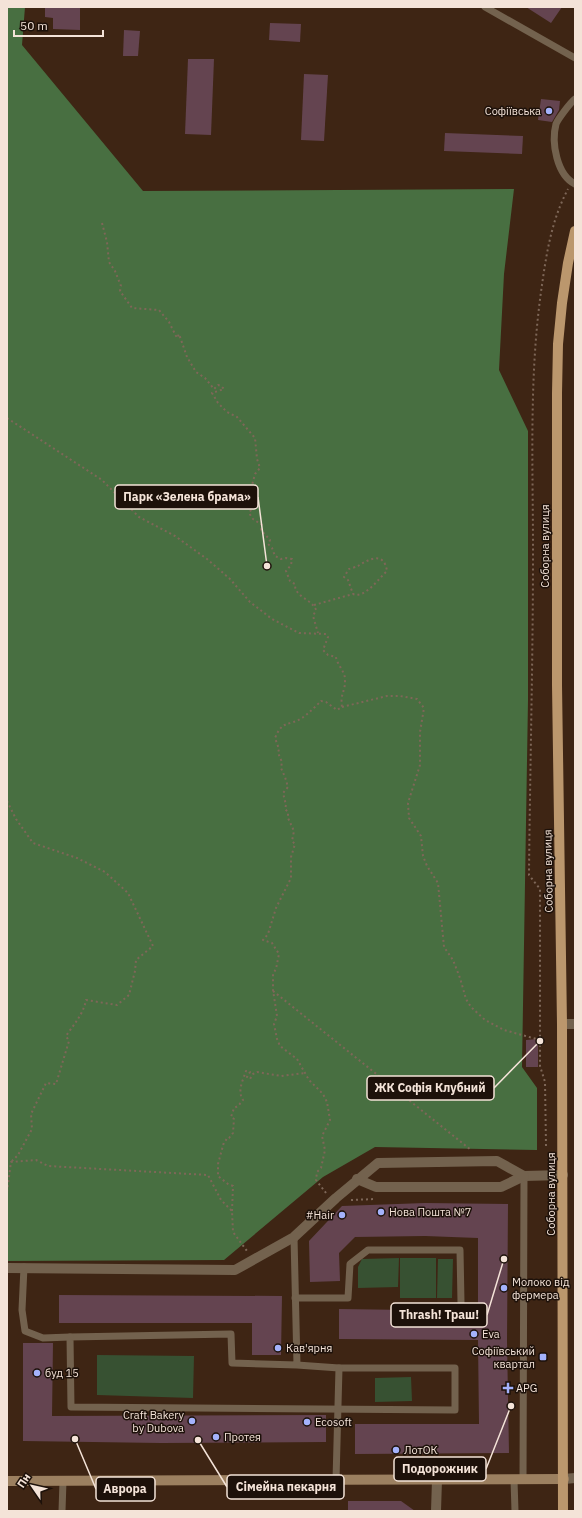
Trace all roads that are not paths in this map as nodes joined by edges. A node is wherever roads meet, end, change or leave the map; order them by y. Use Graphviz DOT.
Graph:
graph roads {
  1 [pos="485,7"];
  2 [pos="575,58"];
  3 [pos="575,99"];
  4 [pos="573,183"];
  5 [pos="575,231"];
  6 [pos="562,1024"];
  7 [pos="575,1024"];
  8 [pos="563,1175"];
  9 [pos="524,1176"];
  10 [pos="357,1179"];
  11 [pos="294,1237"];
  12 [pos="24,1267"];
  13 [pos="7,1268"];
  14 [pos="295,1298"];
  15 [pos="461,1302"];
  16 [pos="70,1337"];
  17 [pos="297,1365"];
  18 [pos="339,1368"];
  19 [pos="338,1409"];
  20 [pos="575,1478"];
  21 [pos="564,1479"];
  22 [pos="336,1480"];
  23 [pos="436,1480"];
  24 [pos="518,1480"];
  25 [pos="7,1481"];
  26 [pos="63,1481"];
  27 [pos="62,1511"];
  28 [pos="436,1511"];
  29 [pos="515,1511"];
  30 [pos="563,1511"];
  1 -- 2 [label="lane"];
  3 -- 4 [label="lane"];
  5 -- 6 [label="main road, Соборна вулиця"];
  6 -- 7 [label="street"];
  6 -- 8 [label="main road, Соборна вулиця"];
  8 -- 9 [label="street"];
  8 -- 21 [label="main road, Соборна вулиця"];
  9 -- 10 [label="street"];
  9 -- 10 [label="street"];
  9 -- 24 [label="lane"];
  10 -- 11 [label="street"];
  11 -- 12 [label="street"];
  11 -- 14 [label="lane"];
  12 -- 13 [label="street"];
  12 -- 16 [label="lane"];
  14 -- 15 [label="lane"];
  14 -- 17 [label="lane"];
  16 -- 17 [label="lane"];
  16 -- 19 [label="lane"];
  17 -- 18 [label="lane"];
  18 -- 19 [label="lane"];
  18 -- 19 [label="lane"];
  19 -- 22 [label="lane"];
  20 -- 21 [label="street"];
  21 -- 24 [label="main road"];
  21 -- 30 [label="main road, Соборна вулиця"];
  22 -- 23 [label="main road"];
  22 -- 26 [label="main road"];
  23 -- 24 [label="main road"];
  23 -- 28 [label="street"];
  24 -- 29 [label="lane"];
  25 -- 26 [label="main road"];
  26 -- 27 [label="lane"];
}
